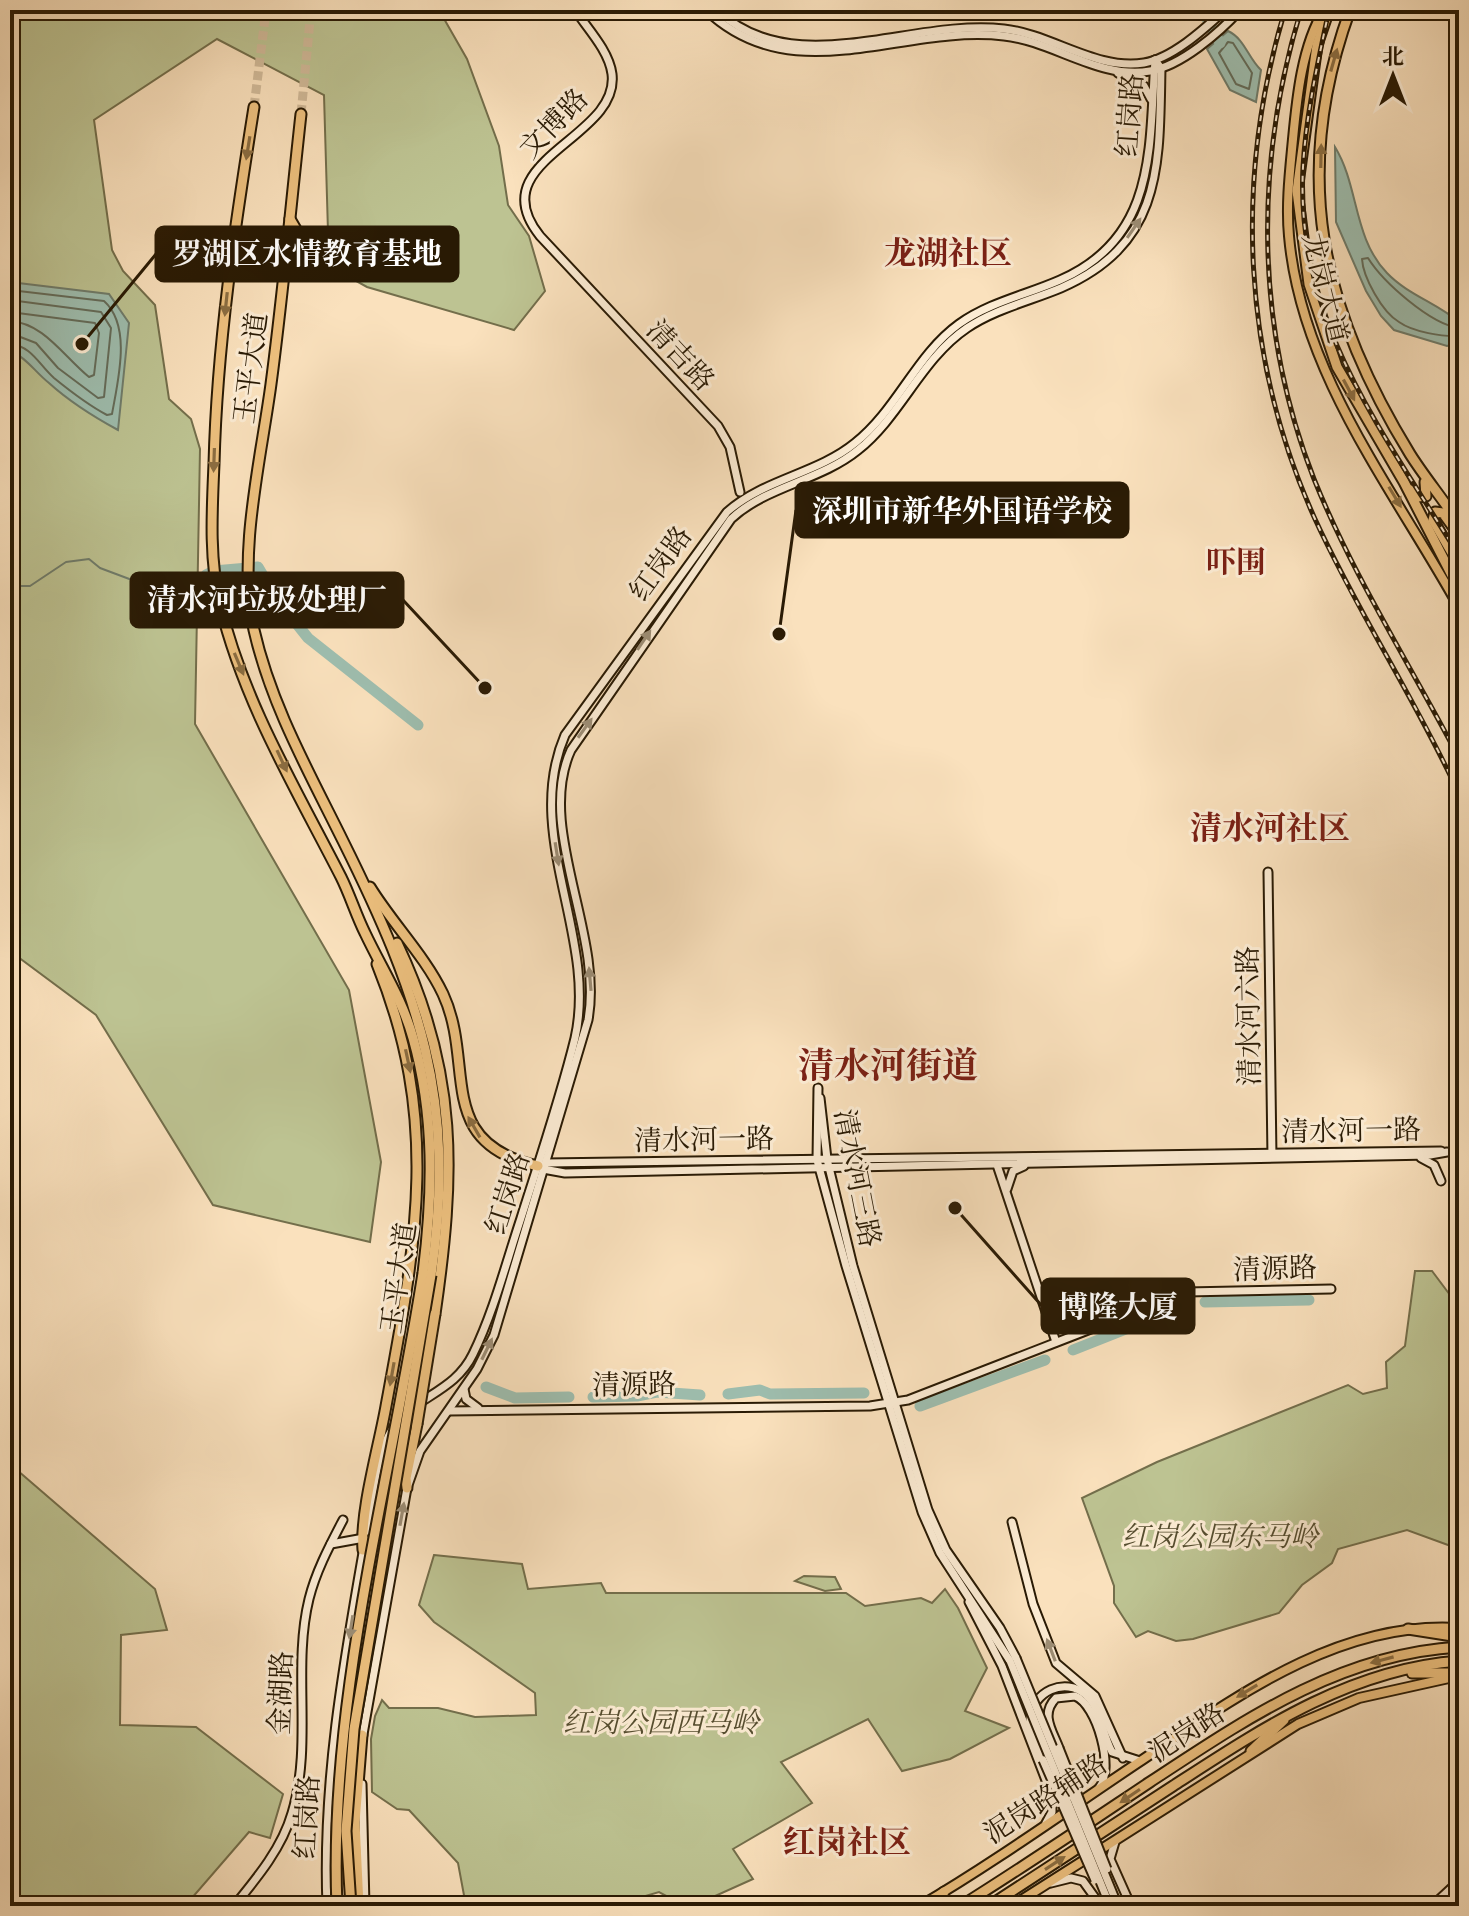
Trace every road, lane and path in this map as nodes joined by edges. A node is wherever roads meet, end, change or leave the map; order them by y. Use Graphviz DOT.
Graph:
graph roads {
  1 [pos="575,10"];
  2 [pos="706,10"];
  3 [pos="717,10"];
  4 [pos="1225,10"];
  5 [pos="1240,10"];
  6 [pos="1326,10"];
  7 [pos="1350,10"];
  8 [pos="1155,60"];
  9 [pos="1105,68"];
  10 [pos="1158,69"];
  11 [pos="1152,105"];
  12 [pos="254,107"];
  13 [pos="301,114"];
  14 [pos="1290,166"];
  15 [pos="1297,191"];
  16 [pos="290,219"];
  17 [pos="286,254"];
  18 [pos="565,263"];
  19 [pos="1416,463"];
  20 [pos="1404,482"];
  21 [pos="740,492"];
  22 [pos="1459,521"];
  23 [pos="1427,526"];
  24 [pos="1459,535"];
  25 [pos="1459,565"];
  26 [pos="1459,576"];
  27 [pos="1459,589"];
  28 [pos="1459,607"];
  29 [pos="592,696"];
  30 [pos="601,705"];
  31 [pos="343,841"];
  32 [pos="1268,872"];
  33 [pos="373,891"];
  34 [pos="365,935"];
  35 [pos="1411,1156"];
  36 [pos="1272,1157"];
  37 [pos="828,1163"];
  38 [pos="818,1164"];
  39 [pos="1032,1164"];
  40 [pos="997,1165"];
  41 [pos="544,1166"];
  42 [pos="1441,1181"];
  43 [pos="1007,1195"];
  44 [pos="427,1274"];
  45 [pos="1055,1341"];
  46 [pos="464,1389"];
  47 [pos="891,1401"];
  48 [pos="449,1411"];
  49 [pos="407,1488"];
  50 [pos="1012,1522"];
  51 [pos="361,1539"];
  52 [pos="331,1544"];
  53 [pos="363,1550"];
  54 [pos="957,1579"];
  55 [pos="1459,1628"];
  56 [pos="1408,1629"];
  57 [pos="1459,1637"];
  58 [pos="1459,1647"];
  59 [pos="1013,1660"];
  60 [pos="1459,1661"];
  61 [pos="1396,1673"];
  62 [pos="1459,1674"];
  63 [pos="1296,1709"];
  64 [pos="362,1735"];
  65 [pos="1251,1751"];
  66 [pos="1123,1758"];
  67 [pos="1140,1761"];
  68 [pos="1099,1788"];
  69 [pos="1046,1823"];
  70 [pos="1124,1832"];
  71 [pos="1459,1881"];
  72 [pos="1045,1885"];
  73 [pos="1459,1889"];
  74 [pos="944,1892"];
  75 [pos="234,1906"];
  76 [pos="327,1906"];
  77 [pos="337,1906"];
  78 [pos="351,1906"];
  79 [pos="359,1906"];
  80 [pos="365,1906"];
  81 [pos="920,1906"];
  82 [pos="930,1906"];
  83 [pos="961,1906"];
  84 [pos="989,1906"];
  85 [pos="1012,1906"];
  86 [pos="1101,1906"];
  87 [pos="1110,1906"];
  88 [pos="1118,1906"];
  89 [pos="1131,1906"];
  90 [pos="1432,1906"];
  91 [pos="1441,1906"];
  1 -- 18 [label="street, 文博路"];
  2 -- 9 [label="street"];
  3 -- 8 [label="street"];
  4 -- 8 [label="street"];
  5 -- 10 [label="street"];
  6 -- 14 [label="main road, 龙岗大道"];
  6 -- 15 [label="highway, 龙岗大道"];
  19 -- 7 [label="highway, 龙岗大道, one-way"];
  8 -- 10 [label="street, 红岗路"];
  9 -- 10 [label="street"];
  9 -- 11 [label="street"];
  10 -- 11 [label="street, 红岗路"];
  30 -- 10 [label="street, 红岗路, one-way"];
  11 -- 29 [label="street, 红岗路"];
  12 -- 34 [label="highway, 玉平大道, one-way"];
  13 -- 16 [label="highway, 玉平大道"];
  14 -- 15 [label="highway"];
  14 -- 28 [label="main road, 龙岗大道, one-way"];
  15 -- 20 [label="highway, 龙岗大道, one-way"];
  16 -- 17 [label="highway, 玉平大道"];
  16 -- 17 [label="highway"];
  17 -- 31 [label="highway, 玉平大道"];
  18 -- 21 [label="street, 清吉路"];
  19 -- 20 [label="highway"];
  19 -- 22 [label="highway, 龙岗大道"];
  20 -- 23 [label="highway, 龙岗大道"];
  23 -- 26 [label="highway"];
  23 -- 27 [label="highway"];
  24 -- 25 [label="highway"];
  29 -- 30 [label="street"];
  29 -- 41 [label="street, 红岗路, one-way"];
  41 -- 30 [label="street, 红岗路, one-way"];
  31 -- 33 [label="highway"];
  31 -- 44 [label="highway, 玉平大道"];
  32 -- 36 [label="street, 清水河六路"];
  41 -- 33 [label="highway, one-way"];
  33 -- 49 [label="highway, bridge"];
  34 -- 44 [label="highway, 玉平大道"];
  34 -- 51 [label="highway, one-way"];
  35 -- 36 [label="street, 清水河一路"];
  35 -- 36 [label="street, 清水河一路"];
  35 -- 42 [label="street"];
  36 -- 37 [label="street, 清水河一路"];
  36 -- 39 [label="street, 清水河一路"];
  37 -- 38 [label="street, 清水河一路"];
  37 -- 38 [label="street, 清水河三路"];
  37 -- 40 [label="street, 清水河一路"];
  37 -- 47 [label="street, 清水河三路"];
  38 -- 41 [label="street, 清水河一路"];
  38 -- 47 [label="street, 清水河三路"];
  39 -- 40 [label="street, 清水河一路"];
  39 -- 43 [label="street"];
  40 -- 43 [label="street"];
  46 -- 41 [label="street, 红岗路, one-way"];
  41 -- 51 [label="street, 红岗路"];
  43 -- 45 [label="street"];
  44 -- 77 [label="highway, 玉平大道, bridge"];
  44 -- 78 [label="highway, 玉平大道, bridge"];
  45 -- 45 [label="street, 清源路"];
  45 -- 47 [label="street, 清源路"];
  46 -- 47 [label="street, 清源路"];
  46 -- 48 [label="street, 红岗路"];
  47 -- 48 [label="street, 清源路"];
  47 -- 54 [label="street, 清水河三路"];
  47 -- 59 [label="street, 清水河三路"];
  48 -- 49 [label="street, 红岗路"];
  64 -- 49 [label="street, 红岗路, one-way"];
  66 -- 50 [label="street, one-way"];
  51 -- 52 [label="street"];
  51 -- 52 [label="street, 金湖路"];
  51 -- 53 [label="highway"];
  52 -- 75 [label="street, 金湖路"];
  53 -- 76 [label="street, 红岗路, one-way"];
  54 -- 59 [label="street, 清水河三路"];
  54 -- 69 [label="street"];
  55 -- 56 [label="main road, 泥岗路辅路"];
  56 -- 57 [label="highway"];
  56 -- 67 [label="main road, 泥岗路辅路, one-way"];
  58 -- 83 [label="highway, 泥岗路, one-way"];
  59 -- 87 [label="street, 清水河三路, bridge"];
  59 -- 88 [label="street, 清水河三路, bridge"];
  60 -- 61 [label="highway, 泥岗路"];
  61 -- 62 [label="highway"];
  61 -- 63 [label="highway, 泥岗路"];
  62 -- 65 [label="main road"];
  63 -- 65 [label="highway"];
  84 -- 63 [label="highway, 泥岗路, one-way"];
  64 -- 79 [label="highway"];
  64 -- 80 [label="street, 红岗路"];
  65 -- 70 [label="main road"];
  66 -- 67 [label="street"];
  66 -- 87 [label="street, bridge"];
  67 -- 68 [label="main road, 泥岗路辅路"];
  68 -- 69 [label="main road, 泥岗路辅路"];
  68 -- 88 [label="street, bridge"];
  69 -- 74 [label="main road, 泥岗路辅路"];
  70 -- 72 [label="main road"];
  70 -- 89 [label="street"];
  71 -- 90 [label="street"];
  72 -- 85 [label="main road"];
  72 -- 86 [label="street"];
  73 -- 91 [label="street"];
  74 -- 81 [label="main road, 泥岗路辅路"];
  74 -- 82 [label="highway"];
}
